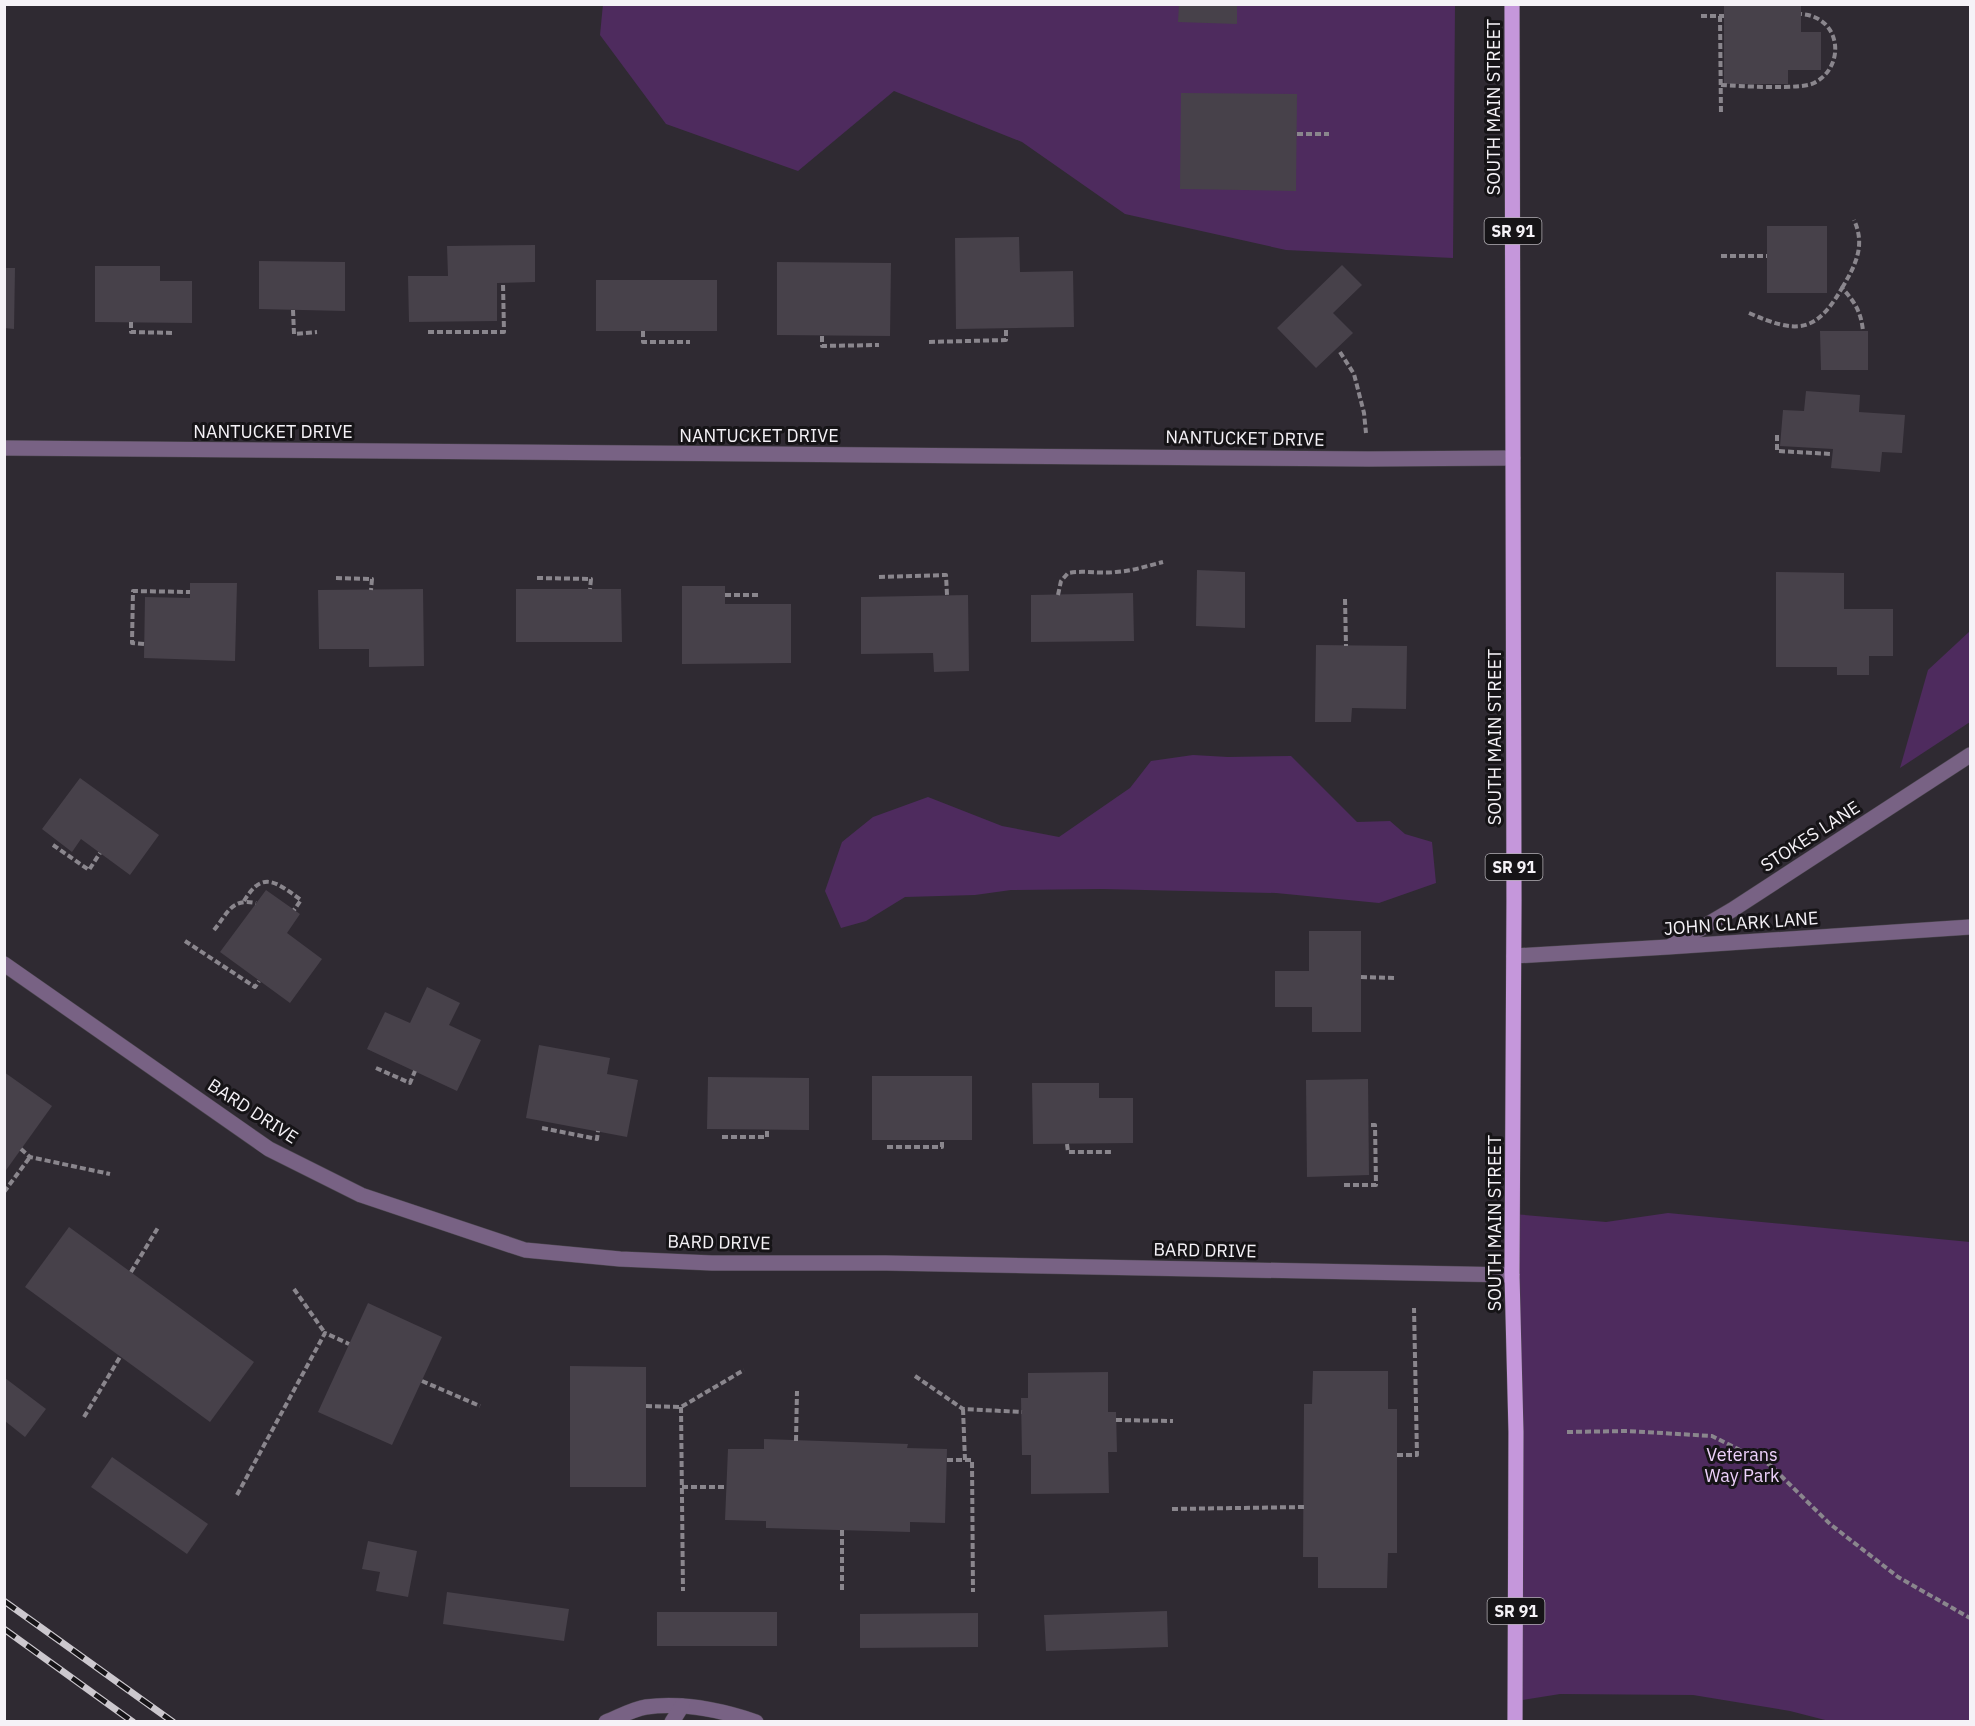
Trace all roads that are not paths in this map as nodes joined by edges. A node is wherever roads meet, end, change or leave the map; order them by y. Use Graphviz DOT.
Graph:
graph roads {
  1 [pos="1512,4"];
  2 [pos="4,448"];
  3 [pos="1513,458"];
  4 [pos="1971,755"];
  5 [pos="1971,927"];
  6 [pos="1668,948"];
  7 [pos="1514,956"];
  8 [pos="4,964"];
  9 [pos="1512,1275"];
  10 [pos="682,1706"];
  11 [pos="606,1722"];
  12 [pos="672,1722"];
  13 [pos="756,1722"];
  14 [pos="1515,1722"];
  1 -- 3 [label="main road, SOUTH MAIN STREET / SR 91"];
  2 -- 3 [label="street, NANTUCKET DRIVE"];
  3 -- 7 [label="main road, SOUTH MAIN STREET / SR 91"];
  4 -- 6 [label="street, STOKES LANE"];
  5 -- 6 [label="street, JOHN CLARK LANE"];
  6 -- 7 [label="street, JOHN CLARK LANE"];
  7 -- 9 [label="main road, SOUTH MAIN STREET / SR 91"];
  8 -- 9 [label="street, BARD DRIVE"];
  9 -- 14 [label="main road, SOUTH MAIN STREET / SR 91"];
  10 -- 11 [label="street"];
  10 -- 12 [label="street"];
  10 -- 13 [label="street"];
}
